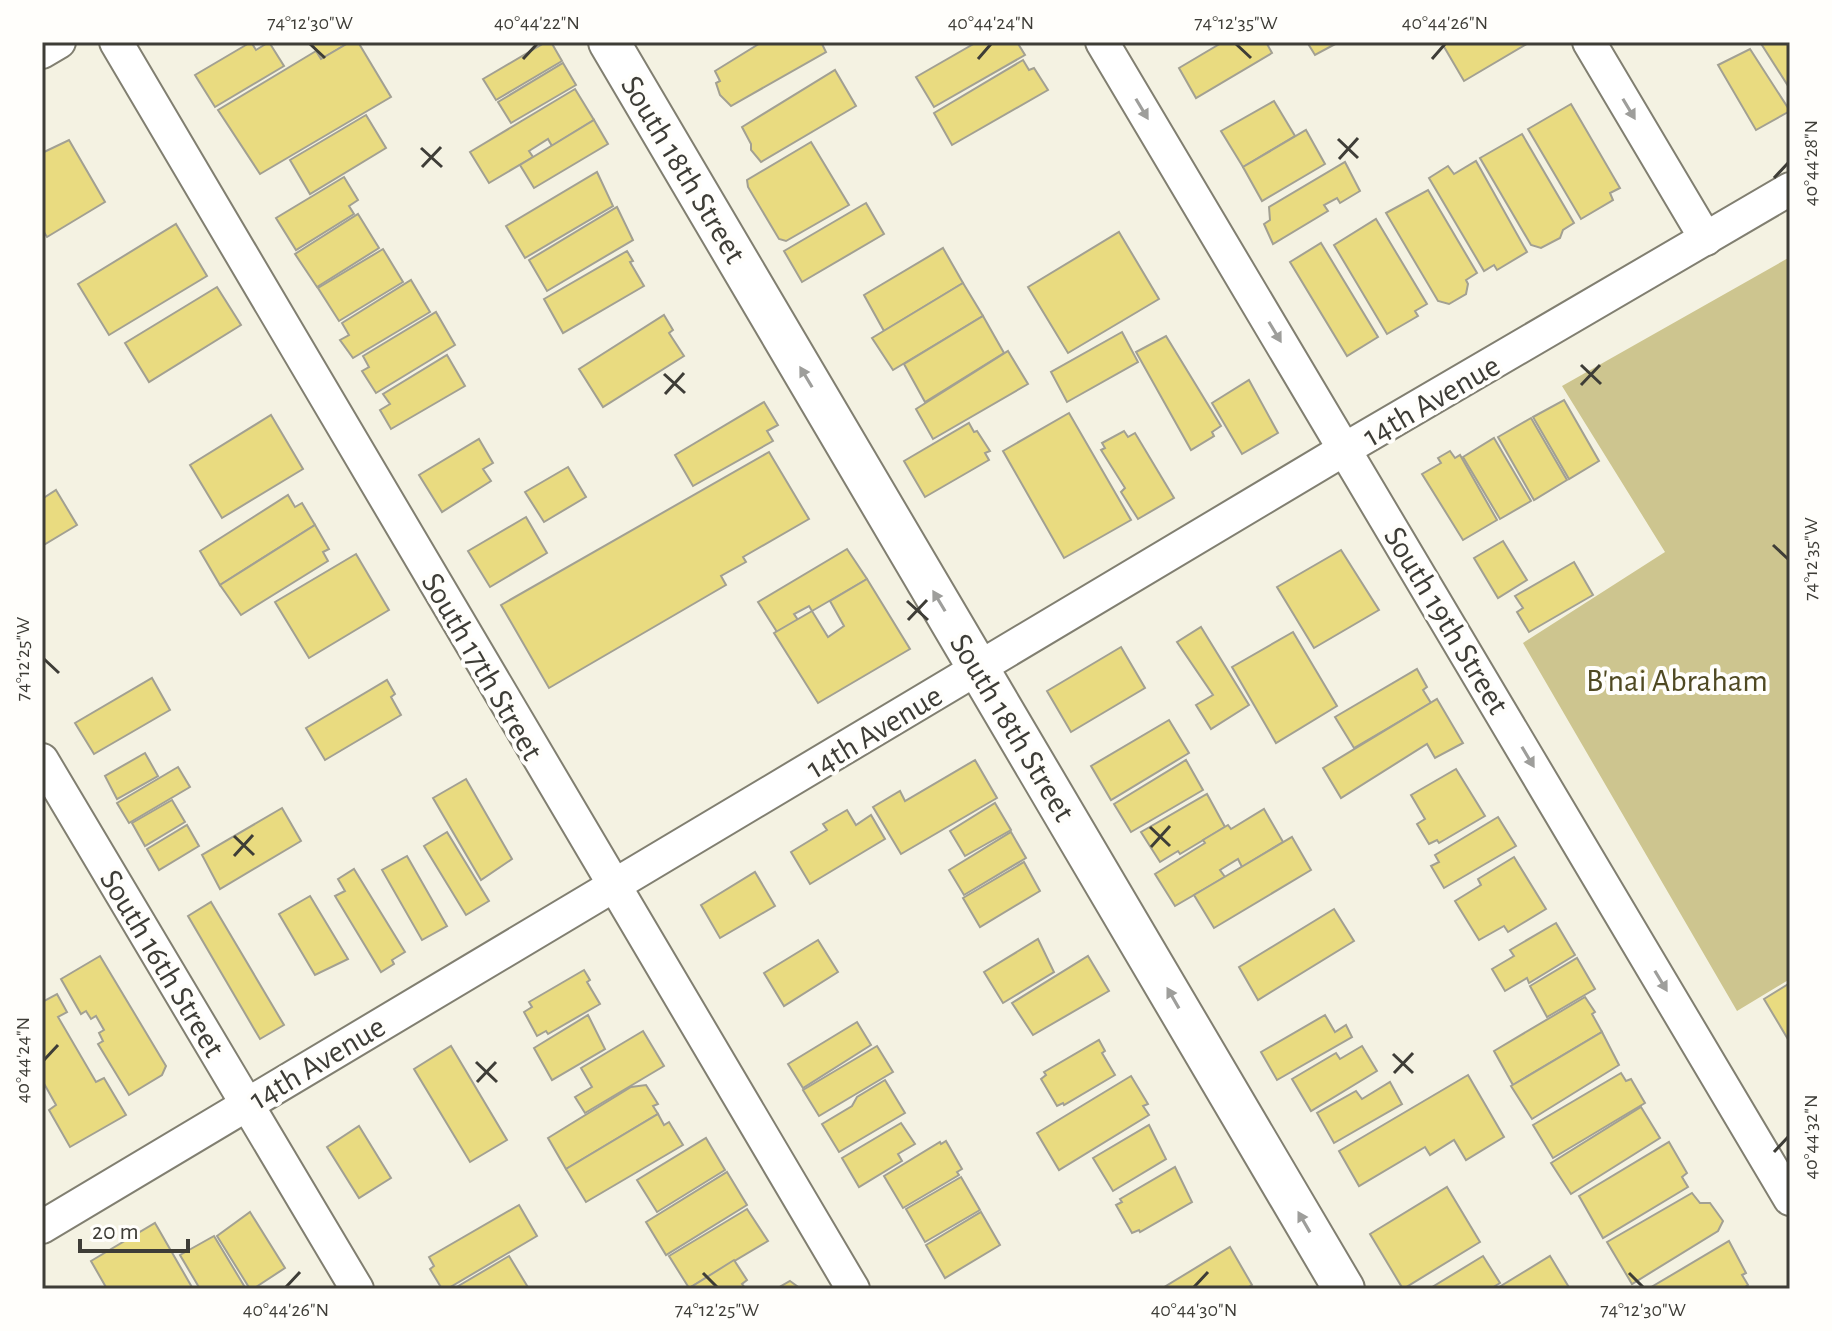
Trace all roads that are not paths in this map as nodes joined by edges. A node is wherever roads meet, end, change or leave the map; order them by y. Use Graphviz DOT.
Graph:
graph roads {
  1 [pos="59,42"];
  2 [pos="116,42"];
  3 [pos="609,42"];
  4 [pos="1102,42"];
  5 [pos="1589,42"];
  6 [pos="42,52"];
  7 [pos="1790,189"];
  8 [pos="1706,239"];
  9 [pos="1345,449"];
  10 [pos="978,668"];
  11 [pos="42,760"];
  12 [pos="613,888"];
  13 [pos="248,1104"];
  14 [pos="1790,1199"];
  15 [pos="42,1227"];
  16 [pos="357,1289"];
  17 [pos="853,1289"];
  18 [pos="1344,1289"];
  1 -- 6 [label="street"];
  2 -- 12 [label="street, South 17th Street"];
  10 -- 3 [label="street, South 18th Street, one-way"];
  4 -- 9 [label="street, South 19th Street, one-way"];
  5 -- 8 [label="street, one-way"];
  7 -- 8 [label="street, 14th Avenue"];
  8 -- 9 [label="street, 14th Avenue"];
  9 -- 10 [label="street, 14th Avenue"];
  9 -- 14 [label="street, South 19th Street, one-way"];
  10 -- 12 [label="street, 14th Avenue"];
  18 -- 10 [label="street, South 18th Street, one-way"];
  11 -- 13 [label="street, South 16th Street"];
  12 -- 13 [label="street, 14th Avenue"];
  12 -- 17 [label="street, South 17th Street"];
  13 -- 15 [label="street, 14th Avenue"];
  13 -- 16 [label="street, South 16th Street"];
}
